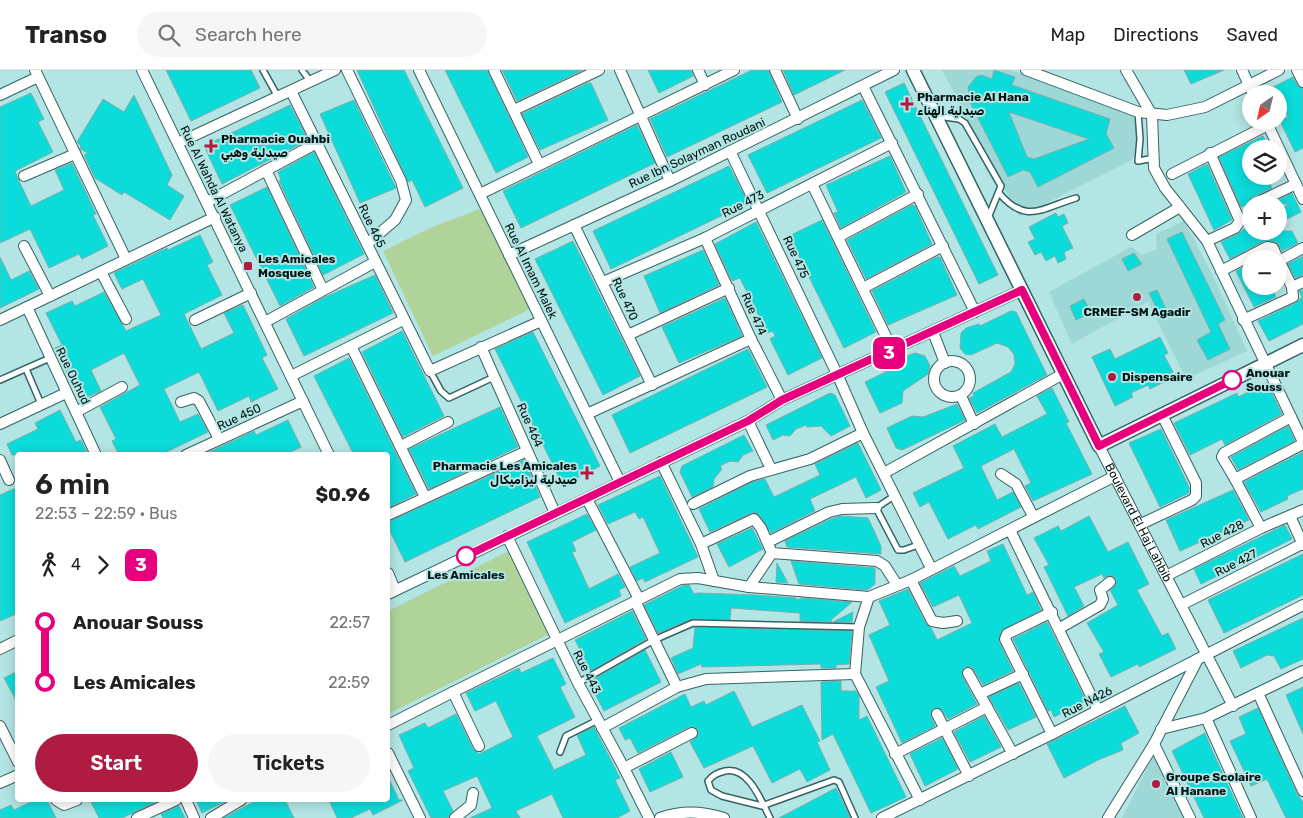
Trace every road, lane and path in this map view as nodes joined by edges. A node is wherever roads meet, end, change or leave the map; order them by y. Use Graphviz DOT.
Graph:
graph roads {
  1 [pos="142,70"];
  2 [pos="263,70"];
  3 [pos="302,70"];
  4 [pos="335,70"];
  5 [pos="347,70"];
  6 [pos="420,70"];
  7 [pos="494,70"];
  8 [pos="599,70"];
  9 [pos="620,70"];
  10 [pos="698,70"];
  11 [pos="734,70"];
  12 [pos="775,70"];
  13 [pos="894,70"];
  14 [pos="914,70"];
  15 [pos="1026,70"];
  16 [pos="1126,70"];
  17 [pos="1242,70"];
  18 [pos="1279,70"];
  19 [pos="1297,70"];
  20 [pos="37,73"];
  21 [pos="311,82"];
  22 [pos="1303,82"];
  23 [pos="705,85"];
  24 [pos="1249,85"];
  25 [pos="1258,85"];
  26 [pos="863,86"];
  27 [pos="291,91"];
  28 [pos="1242,93"];
  29 [pos="0,95"];
  30 [pos="278,97"];
  31 [pos="514,110"];
  32 [pos="1138,112"];
  33 [pos="640,115"];
  34 [pos="1152,115"];
  35 [pos="936,116"];
  36 [pos="798,118"];
  37 [pos="1254,130"];
  38 [pos="1270,130"];
  39 [pos="178,143"];
  40 [pos="317,143"];
  41 [pos="892,143"];
  42 [pos="730,150"];
  43 [pos="1210,153"];
  44 [pos="75,154"];
  45 [pos="1155,158"];
  46 [pos="538,164"];
  47 [pos="266,170"];
  48 [pos="1172,174"];
  49 [pos="24,176"];
  50 [pos="670,180"];
  51 [pos="812,184"];
  52 [pos="1296,184"];
  53 [pos="999,193"];
  54 [pos="480,194"];
  55 [pos="918,194"];
  56 [pos="1272,195"];
  57 [pos="1076,198"];
  58 [pos="1303,199"];
  59 [pos="207,202"];
  60 [pos="1180,207"];
  61 [pos="760,209"];
  62 [pos="1242,210"];
  63 [pos="1238,212"];
  64 [pos="215,217"];
  65 [pos="988,218"];
  66 [pos="574,225"];
  67 [pos="1132,235"];
  68 [pos="838,237"];
  69 [pos="705,238"];
  70 [pos="1207,241"];
  71 [pos="367,244"];
  72 [pos="24,246"];
  73 [pos="943,246"];
  74 [pos="1303,248"];
  75 [pos="1261,250"];
  76 [pos="1274,250"];
  77 [pos="509,255"];
  78 [pos="1287,256"];
  79 [pos="126,260"];
  80 [pos="1242,260"];
  81 [pos="375,262"];
  82 [pos="1221,271"];
  83 [pos="101,272"];
  84 [pos="1287,277"];
  85 [pos="603,282"];
  86 [pos="1303,282"];
  87 [pos="1292,287"];
  88 [pos="728,288"];
  89 [pos="863,288"];
  90 [pos="323,290"];
  91 [pos="1022,290"];
  92 [pos="251,292"];
  93 [pos="50,296"];
  94 [pos="27,307"];
  95 [pos="975,312"];
  96 [pos="126,319"];
  97 [pos="0,320"];
  98 [pos="195,320"];
  99 [pos="403,320"];
  100 [pos="1243,320"];
  101 [pos="541,321"];
  102 [pos="264,322"];
  103 [pos="933,332"];
  104 [pos="628,335"];
  105 [pos="751,339"];
  106 [pos="1303,345"];
  107 [pos="351,346"];
  108 [pos="481,347"];
  109 [pos="893,351"];
  110 [pos="50,358"];
  111 [pos="945,363"];
  112 [pos="1265,364"];
  113 [pos="26,369"];
  114 [pos="430,371"];
  115 [pos="1063,374"];
  116 [pos="291,376"];
  117 [pos="838,376"];
  118 [pos="494,377"];
  119 [pos="0,380"];
  120 [pos="652,385"];
  121 [pos="122,388"];
  122 [pos="66,393"];
  123 [pos="961,396"];
  124 [pos="782,400"];
  125 [pos="303,401"];
  126 [pos="181,402"];
  127 [pos="41,404"];
  128 [pos="76,412"];
  129 [pos="587,414"];
  130 [pos="1162,415"];
  131 [pos="1291,417"];
  132 [pos="748,421"];
  133 [pos="448,422"];
  134 [pos="0,424"];
  135 [pos="974,424"];
  136 [pos="863,433"];
  137 [pos="219,439"];
  138 [pos="1303,443"];
  139 [pos="401,446"];
  140 [pos="1099,446"];
  141 [pos="527,451"];
  142 [pos="95,452"];
  143 [pos="194,452"];
  144 [pos="328,452"];
  145 [pos="0,460"];
  146 [pos="662,462"];
  147 [pos="771,469"];
  148 [pos="884,473"];
  149 [pos="1001,474"];
  150 [pos="1115,476"];
  151 [pos="1235,479"];
  152 [pos="9,480"];
  153 [pos="620,482"];
  154 [pos="894,496"];
  155 [pos="426,498"];
  156 [pos="587,499"];
  157 [pos="693,504"];
  158 [pos="876,508"];
  159 [pos="1303,510"];
  160 [pos="555,513"];
  161 [pos="390,515"];
  162 [pos="1033,516"];
  163 [pos="1290,516"];
  164 [pos="1141,524"];
  165 [pos="1261,528"];
  166 [pos="1010,530"];
  167 [pos="507,536"];
  168 [pos="768,542"];
  169 [pos="701,544"];
  170 [pos="918,545"];
  171 [pos="1303,545"];
  172 [pos="772,553"];
  173 [pos="931,568"];
  174 [pos="1166,576"];
  175 [pos="911,580"];
  176 [pos="714,581"];
  177 [pos="1110,582"];
  178 [pos="896,585"];
  179 [pos="749,587"];
  180 [pos="391,592"];
  181 [pos="869,597"];
  182 [pos="637,600"];
  183 [pos="1181,605"];
  184 [pos="1303,605"];
  185 [pos="1052,612"];
  186 [pos="957,621"];
  187 [pos="859,627"];
  188 [pos="1060,628"];
  189 [pos="557,640"];
  190 [pos="654,640"];
  191 [pos="15,642"];
  192 [pos="0,649"];
  193 [pos="1202,657"];
  194 [pos="1303,671"];
  195 [pos="968,673"];
  196 [pos="854,674"];
  197 [pos="1023,674"];
  198 [pos="578,683"];
  199 [pos="677,687"];
  200 [pos="453,692"];
  201 [pos="1258,693"];
  202 [pos="980,694"];
  203 [pos="1233,706"];
  204 [pos="987,707"];
  205 [pos="1098,710"];
  206 [pos="937,714"];
  207 [pos="1206,718"];
  208 [pos="390,724"];
  209 [pos="600,724"];
  210 [pos="0,726"];
  211 [pos="945,728"];
  212 [pos="1161,729"];
  213 [pos="692,733"];
  214 [pos="1052,734"];
  215 [pos="1154,744"];
  216 [pos="479,746"];
  217 [pos="560,752"];
  218 [pos="895,754"];
  219 [pos="1012,754"];
  220 [pos="15,756"];
  221 [pos="390,757"];
  222 [pos="624,768"];
  223 [pos="15,776"];
  224 [pos="969,776"];
  225 [pos="0,783"];
  226 [pos="1303,791"];
  227 [pos="473,793"];
  228 [pos="920,800"];
  229 [pos="59,802"];
  230 [pos="72,802"];
  231 [pos="172,802"];
  232 [pos="187,802"];
  233 [pos="238,802"];
  234 [pos="762,806"];
  235 [pos="417,817"];
  236 [pos="137,818"];
  237 [pos="194,818"];
  238 [pos="211,818"];
  239 [pos="455,818"];
  240 [pos="649,818"];
  241 [pos="660,818"];
  242 [pos="724,818"];
  243 [pos="770,818"];
  244 [pos="855,818"];
  245 [pos="882,818"];
  246 [pos="1108,818"];
  247 [pos="1190,818"];
  248 [pos="1251,818"];
  1 -- 39 [label="street, Rue Al Wahda Al Watanya"];
  2 -- 30 [label="lane"];
  3 -- 21 [label="lane"];
  4 -- 21 [label="street"];
  5 -- 71 [label="street"];
  6 -- 54 [label="street, Rue Al Imam Malek"];
  7 -- 31 [label="street"];
  8 -- 31 [label="street"];
  9 -- 33 [label="street"];
  10 -- 23 [label="street"];
  11 -- 23 [label="street"];
  12 -- 36 [label="street"];
  13 -- 26 [label="street, Rue Ibn Solayman Roudani"];
  14 -- 35 [label="street, Boulevard El Haj Lahbib"];
  15 -- 32 [label="street"];
  16 -- 34 [label="street"];
  17 -- 24 [label="street"];
  18 -- 25 [label="street"];
  19 -- 22 [label="street"];
  20 -- 29 [label="street"];
  20 -- 44 [label="street"];
  21 -- 27 [label="street"];
  23 -- 33 [label="street"];
  26 -- 36 [label="street, Rue Ibn Solayman Roudani"];
  26 -- 41 [label="street"];
  27 -- 30 [label="street"];
  27 -- 40 [label="street, Rue 465"];
  28 -- 34 [label="street"];
  30 -- 39 [label="street"];
  31 -- 46 [label="street"];
  32 -- 34 [label="street"];
  32 -- 45 [label="lane"];
  33 -- 46 [label="street"];
  33 -- 50 [label="street"];
  34 -- 45 [label="street"];
  35 -- 53 [label="lane"];
  35 -- 65 [label="street, Boulevard El Haj Lahbib"];
  36 -- 42 [label="street, Rue Ibn Solayman Roudani"];
  37 -- 43 [label="street"];
  38 -- 52 [label="street"];
  39 -- 59 [label="street, Rue Al Wahda Al Watanya"];
  40 -- 47 [label="street"];
  40 -- 71 [label="street, Rue 465"];
  41 -- 51 [label="street, Rue 473"];
  41 -- 55 [label="street"];
  42 -- 50 [label="street, Rue Ibn Solayman Roudani"];
  42 -- 61 [label="street, Rue 475"];
  43 -- 48 [label="street"];
  43 -- 63 [label="street"];
  44 -- 49 [label="street"];
  44 -- 79 [label="street"];
  45 -- 60 [label="street"];
  46 -- 54 [label="street"];
  47 -- 59 [label="street"];
  47 -- 90 [label="street"];
  50 -- 66 [label="street, Rue Ibn Solayman Roudani"];
  51 -- 61 [label="street, Rue 473"];
  51 -- 68 [label="street"];
  52 -- 56 [label="street"];
  52 -- 58 [label="street"];
  53 -- 57 [label="lane"];
  53 -- 65 [label="lane"];
  54 -- 77 [label="street, Rue Al Imam Malek"];
  55 -- 68 [label="street"];
  55 -- 73 [label="street"];
  59 -- 64 [label="street, Rue Al Wahda Al Watanya"];
  60 -- 67 [label="street"];
  60 -- 70 [label="street"];
  61 -- 69 [label="street, Rue 473"];
  61 -- 117 [label="street, Rue 475"];
  62 -- 63 [label="street"];
  63 -- 70 [label="street"];
  64 -- 79 [label="street"];
  64 -- 92 [label="street, Rue Al Wahda Al Watanya"];
  65 -- 91 [label="street, Boulevard El Haj Lahbib"];
  66 -- 77 [label="street, Rue Ibn Solayman Roudani"];
  66 -- 85 [label="street, Rue 470"];
  68 -- 89 [label="street"];
  69 -- 85 [label="street, Rue 473"];
  69 -- 88 [label="street, Rue 474"];
  70 -- 82 [label="street"];
  71 -- 81 [label="street, Rue 465"];
  72 -- 93 [label="street"];
  73 -- 89 [label="street"];
  73 -- 95 [label="street"];
  74 -- 78 [label="street"];
  75 -- 76 [label="street"];
  77 -- 101 [label="street, Rue Al Imam Malek"];
  79 -- 83 [label="street"];
  80 -- 82 [label="street"];
  81 -- 90 [label="street"];
  81 -- 99 [label="street, Rue 465"];
  82 -- 100 [label="street"];
  83 -- 93 [label="street"];
  83 -- 96 [label="street"];
  84 -- 87 [label="street"];
  85 -- 104 [label="street, Rue 470"];
  86 -- 87 [label="street"];
  87 -- 100 [label="street"];
  88 -- 104 [label="street"];
  88 -- 105 [label="street, Rue 474"];
  89 -- 109 [label="street"];
  90 -- 102 [label="street"];
  91 -- 95 [label="street"];
  91 -- 115 [label="street, Boulevard El Haj Lahbib"];
  92 -- 98 [label="street"];
  92 -- 102 [label="street, Rue Al Wahda Al Watanya"];
  93 -- 94 [label="street"];
  94 -- 97 [label="street"];
  94 -- 110 [label="street, Rue Ouhud"];
  95 -- 103 [label="street"];
  99 -- 107 [label="street"];
  99 -- 114 [label="street, Rue 465"];
  100 -- 112 [label="street"];
  101 -- 108 [label="street"];
  101 -- 129 [label="street, Rue Al Imam Malek"];
  102 -- 116 [label="street, Rue Al Wahda Al Watanya"];
  103 -- 109 [label="street"];
  103 -- 111 [label="street"];
  104 -- 120 [label="street, Rue 470"];
  105 -- 120 [label="street"];
  105 -- 124 [label="street, Rue 474"];
  106 -- 112 [label="street"];
  107 -- 116 [label="street"];
  107 -- 139 [label="street"];
  108 -- 114 [label="street"];
  108 -- 118 [label="street, Rue 464"];
  109 -- 117 [label="street"];
  110 -- 113 [label="lane"];
  110 -- 122 [label="street, Rue Ouhud"];
  111 -- 123 [label="street"];
  111 -- 123 [label="street"];
  112 -- 130 [label="street"];
  112 -- 131 [label="street"];
  113 -- 119 [label="lane"];
  113 -- 127 [label="lane"];
  114 -- 118 [label="lane"];
  115 -- 135 [label="street"];
  115 -- 140 [label="street, Boulevard El Haj Lahbib"];
  116 -- 125 [label="street, Rue Al Wahda Al Watanya"];
  117 -- 124 [label="street"];
  117 -- 136 [label="street, Rue 475"];
  118 -- 141 [label="street, Rue 464"];
  120 -- 129 [label="street"];
  121 -- 128 [label="street"];
  122 -- 127 [label="street"];
  122 -- 128 [label="street, Rue Ouhud"];
  123 -- 135 [label="street"];
  124 -- 132 [label="street"];
  125 -- 137 [label="street, Rue 450"];
  125 -- 144 [label="street, Rue Al Wahda Al Watanya"];
  126 -- 137 [label="street"];
  127 -- 134 [label="street"];
  128 -- 142 [label="street, Rue Ouhud"];
  129 -- 153 [label="street, Rue Al Imam Malek"];
  130 -- 140 [label="street"];
  130 -- 164 [label="street"];
  131 -- 138 [label="street"];
  131 -- 151 [label="street"];
  132 -- 146 [label="street"];
  132 -- 147 [label="street"];
  133 -- 139 [label="street"];
  135 -- 148 [label="street"];
  136 -- 147 [label="street"];
  136 -- 148 [label="street, Rue 475"];
  137 -- 143 [label="street, Rue 450"];
  138 -- 151 [label="street"];
  139 -- 155 [label="street"];
  140 -- 150 [label="street, Boulevard El Haj Lahbib"];
  141 -- 155 [label="street"];
  141 -- 160 [label="street, Rue 464"];
  145 -- 152 [label="street"];
  146 -- 153 [label="street"];
  146 -- 169 [label="street"];
  147 -- 157 [label="street"];
  148 -- 154 [label="street, Rue 475"];
  149 -- 162 [label="street"];
  150 -- 162 [label="street"];
  150 -- 164 [label="street, Boulevard El Haj Lahbib"];
  151 -- 165 [label="street"];
  153 -- 156 [label="street"];
  154 -- 158 [label="lane"];
  154 -- 170 [label="street, Rue 475"];
  155 -- 161 [label="street"];
  156 -- 160 [label="street"];
  156 -- 182 [label="street"];
  158 -- 168 [label="street"];
  158 -- 170 [label="lane"];
  159 -- 163 [label="street, Rue 428"];
  160 -- 167 [label="street"];
  162 -- 166 [label="street"];
  163 -- 165 [label="street, Rue 428"];
  163 -- 171 [label="street"];
  164 -- 174 [label="street, Boulevard El Haj Lahbib"];
  165 -- 174 [label="street, Rue 428"];
  166 -- 173 [label="street"];
  166 -- 185 [label="street"];
  167 -- 180 [label="street"];
  167 -- 189 [label="street, Rue 443"];
  168 -- 169 [label="street"];
  168 -- 172 [label="street"];
  169 -- 176 [label="street"];
  170 -- 173 [label="street, Rue 475"];
  171 -- 183 [label="street, Rue 427"];
  172 -- 178 [label="street"];
  172 -- 179 [label="street"];
  173 -- 175 [label="street"];
  174 -- 183 [label="street, Boulevard El Haj Lahbib"];
  175 -- 178 [label="street"];
  175 -- 186 [label="street"];
  176 -- 179 [label="street"];
  176 -- 182 [label="street"];
  177 -- 188 [label="street"];
  178 -- 181 [label="street"];
  179 -- 181 [label="street"];
  181 -- 187 [label="street"];
  182 -- 189 [label="street"];
  182 -- 190 [label="street"];
  183 -- 193 [label="street, Boulevard El Haj Lahbib"];
  184 -- 193 [label="street, Rue N426"];
  185 -- 188 [label="street"];
  185 -- 197 [label="street"];
  187 -- 190 [label="lane"];
  187 -- 196 [label="street"];
  188 -- 205 [label="street"];
  189 -- 198 [label="street, Rue 443"];
  189 -- 200 [label="street"];
  190 -- 198 [label="lane"];
  190 -- 199 [label="street"];
  191 -- 192 [label="street"];
  193 -- 203 [label="street, Boulevard El Haj Lahbib"];
  193 -- 205 [label="street, Rue N426"];
  193 -- 212 [label="street"];
  194 -- 201 [label="street"];
  195 -- 202 [label="street"];
  196 -- 199 [label="street"];
  196 -- 218 [label="street"];
  197 -- 202 [label="street"];
  197 -- 214 [label="street"];
  198 -- 209 [label="street, Rue 443"];
  199 -- 209 [label="street"];
  200 -- 208 [label="street"];
  200 -- 216 [label="street"];
  201 -- 203 [label="street"];
  201 -- 226 [label="street"];
  202 -- 204 [label="street"];
  203 -- 207 [label="street"];
  204 -- 211 [label="street"];
  204 -- 219 [label="street"];
  205 -- 214 [label="street, Rue N426"];
  206 -- 211 [label="street"];
  207 -- 212 [label="street"];
  207 -- 248 [label="street"];
  209 -- 217 [label="lane"];
  209 -- 222 [label="street, Rue 443"];
  210 -- 220 [label="street"];
  211 -- 218 [label="street"];
  211 -- 224 [label="street"];
  212 -- 215 [label="street"];
  213 -- 222 [label="street"];
  214 -- 219 [label="street, Rue N426"];
  215 -- 246 [label="street"];
  215 -- 247 [label="street"];
  218 -- 228 [label="street"];
  219 -- 224 [label="street, Rue N426"];
  221 -- 235 [label="street"];
  222 -- 240 [label="street, Rue 443"];
  223 -- 225 [label="street"];
  224 -- 228 [label="street, Rue N426"];
  227 -- 239 [label="street"];
  228 -- 245 [label="street, Rue N426"];
  229 -- 230 [label="street"];
  231 -- 236 [label="street"];
  232 -- 237 [label="street"];
  233 -- 238 [label="street"];
  234 -- 234 [label="lane"];
  234 -- 243 [label="lane"];
  234 -- 244 [label="lane"];
  241 -- 242 [label="street"];
}
